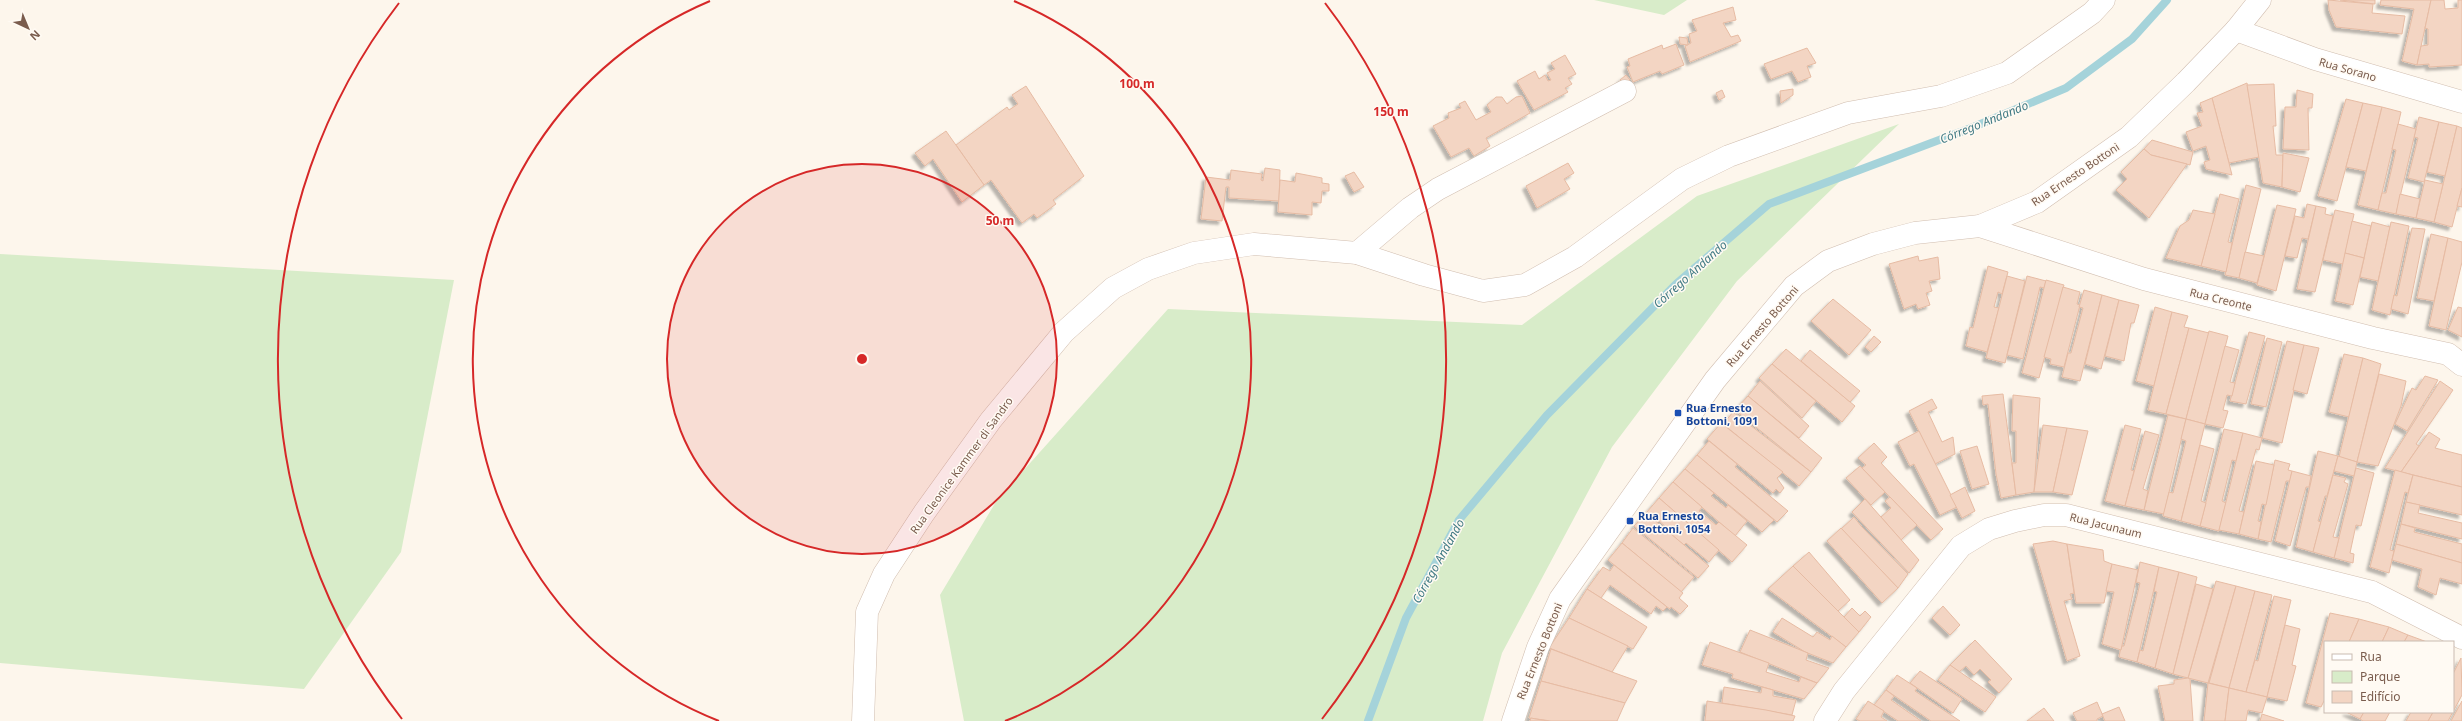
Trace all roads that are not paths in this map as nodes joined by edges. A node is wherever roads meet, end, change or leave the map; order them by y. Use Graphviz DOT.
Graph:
graph roads {
  1 [pos="2104,0"];
  2 [pos="2260,0"];
  3 [pos="2236,30"];
  4 [pos="1626,91"];
  5 [pos="2462,102"];
  6 [pos="1980,226"];
  7 [pos="1357,252"];
  8 [pos="2462,365"];
  9 [pos="2462,638"];
  10 [pos="862,721"];
  11 [pos="1513,721"];
  12 [pos="1825,721"];
  1 -- 7 [label="street, Rua Cleonice Kammer di Sandro"];
  2 -- 3 [label="street, Rua Ernesto Bottoni"];
  3 -- 5 [label="street, Rua Sorano"];
  3 -- 6 [label="street, Rua Ernesto Bottoni"];
  4 -- 7 [label="street"];
  6 -- 8 [label="street, Rua Creonte"];
  6 -- 11 [label="street, Rua Ernesto Bottoni"];
  7 -- 10 [label="street, Rua Cleonice Kammer di Sandro"];
  9 -- 12 [label="street, Rua Jacunaum"];
}
